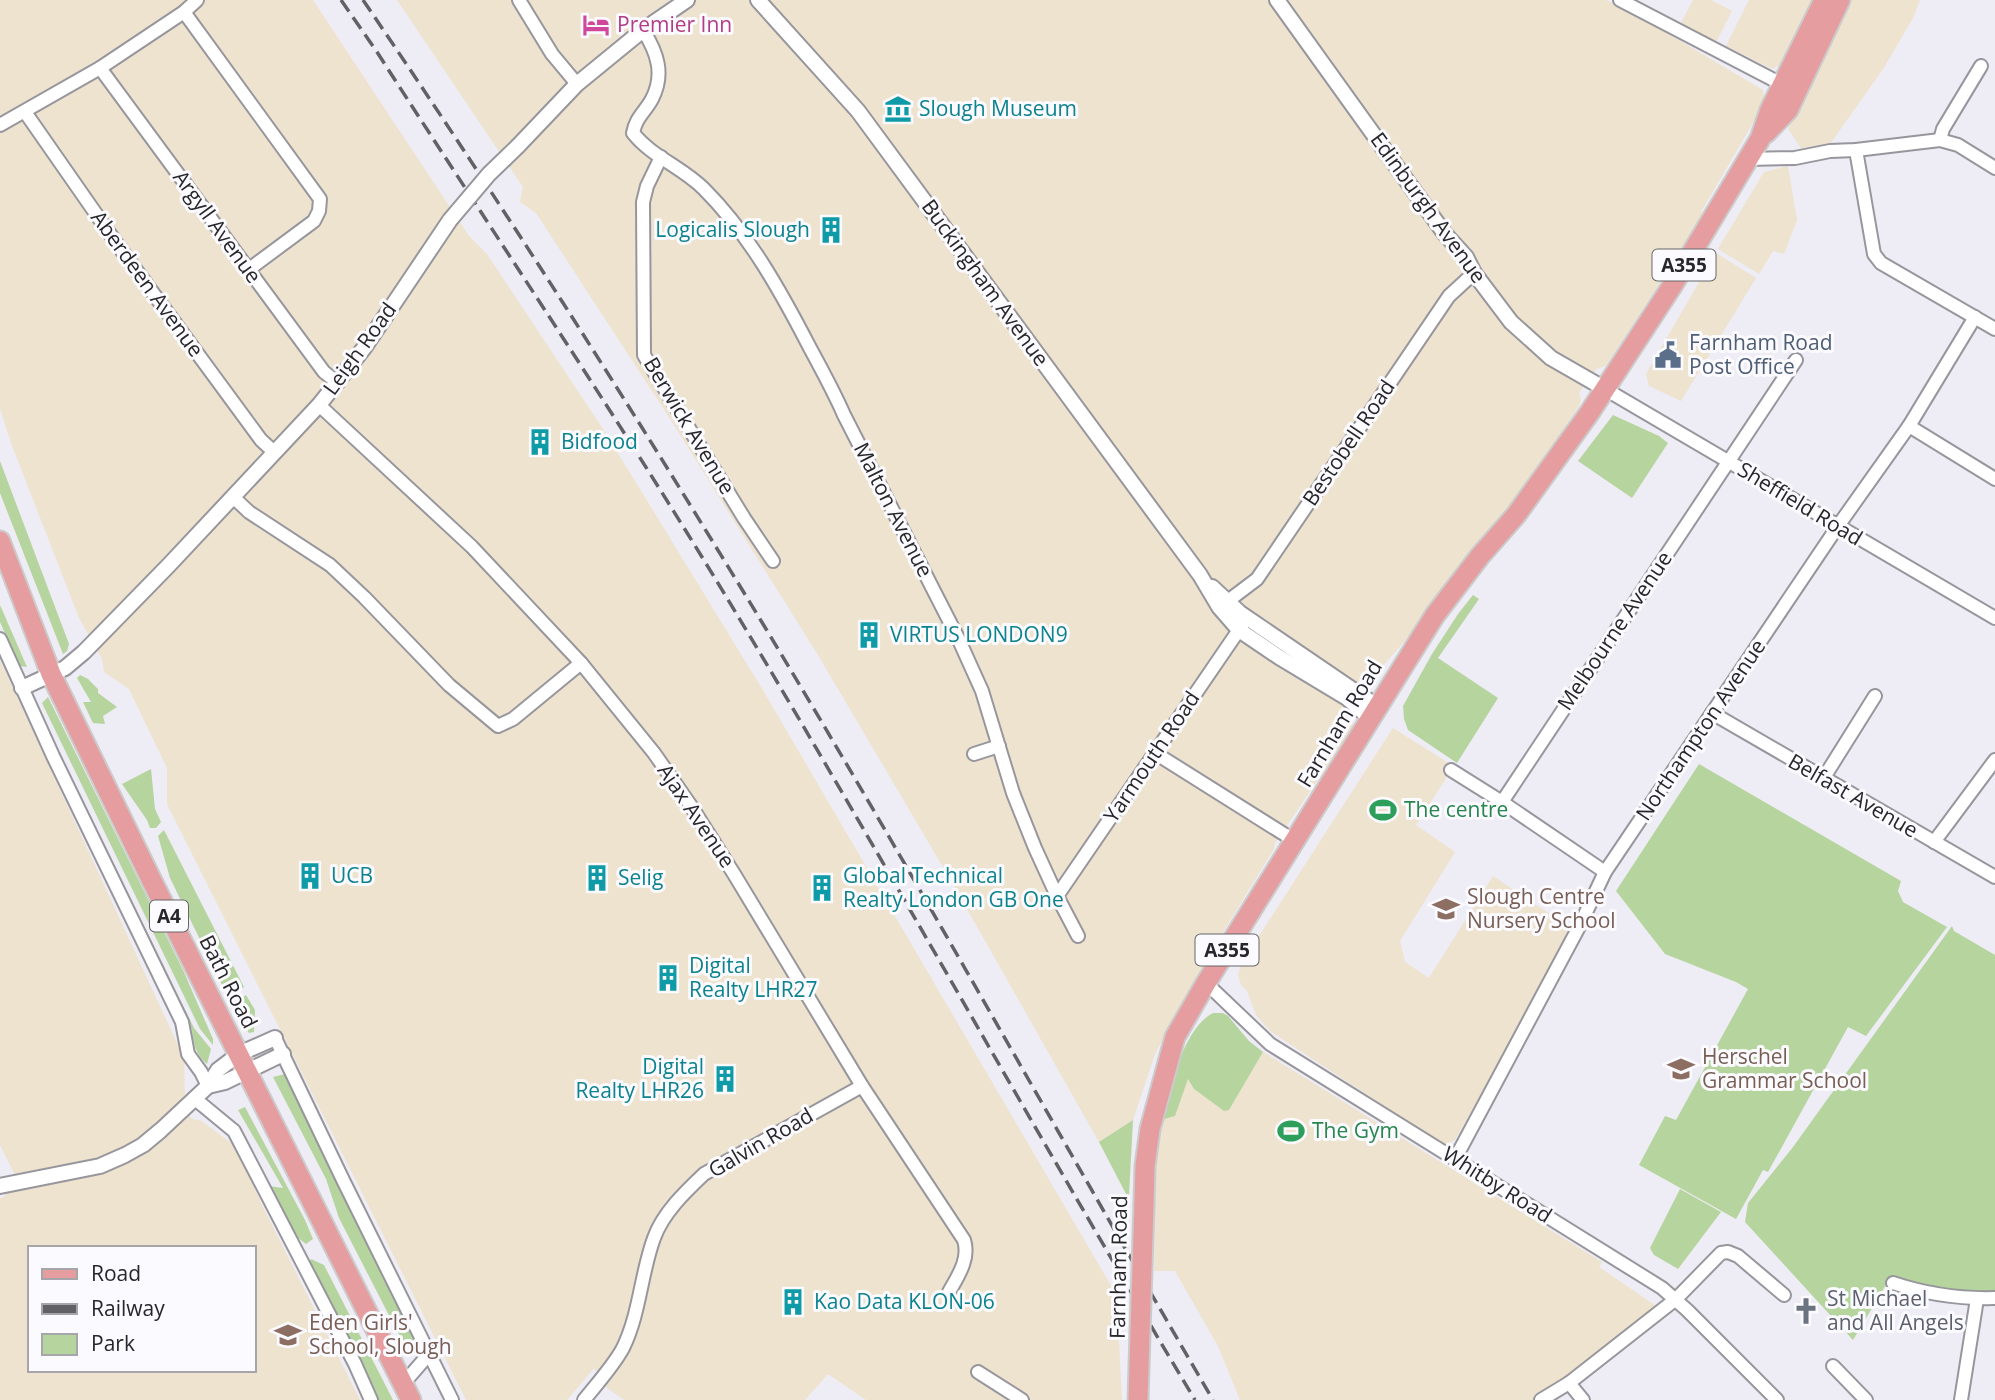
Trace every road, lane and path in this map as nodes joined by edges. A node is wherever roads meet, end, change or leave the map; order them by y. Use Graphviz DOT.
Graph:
graph roads {
  1 [pos="197,0"];
  2 [pos="519,0"];
  3 [pos="687,0"];
  4 [pos="758,0"];
  5 [pos="1277,0"];
  6 [pos="1620,0"];
  7 [pos="1824,0"];
  8 [pos="1840,0"];
  9 [pos="184,12"];
  10 [pos="643,30"];
  11 [pos="1981,66"];
  12 [pos="100,68"];
  13 [pos="577,84"];
  14 [pos="1790,88"];
  15 [pos="25,112"];
  16 [pos="0,125"];
  17 [pos="1940,140"];
  18 [pos="1856,150"];
  19 [pos="661,157"];
  20 [pos="1748,159"];
  21 [pos="1995,167"];
  22 [pos="248,270"];
  23 [pos="1474,273"];
  24 [pos="1975,317"];
  25 [pos="1995,329"];
  26 [pos="1796,360"];
  27 [pos="338,383"];
  28 [pos="1605,389"];
  29 [pos="319,405"];
  30 [pos="1909,426"];
  31 [pos="274,452"];
  32 [pos="1728,461"];
  33 [pos="1995,479"];
  34 [pos="233,497"];
  35 [pos="1838,526"];
  36 [pos="0,541"];
  37 [pos="773,561"];
  38 [pos="1223,604"];
  39 [pos="1995,618"];
  40 [pos="1243,624"];
  41 [pos="0,639"];
  42 [pos="581,663"];
  43 [pos="51,674"];
  44 [pos="22,688"];
  45 [pos="1875,696"];
  46 [pos="1375,713"];
  47 [pos="1712,713"];
  48 [pos="999,746"];
  49 [pos="1155,753"];
  50 [pos="974,754"];
  51 [pos="1995,761"];
  52 [pos="1451,770"];
  53 [pos="1823,779"];
  54 [pos="1502,802"];
  55 [pos="1295,841"];
  56 [pos="1934,842"];
  57 [pos="1605,872"];
  58 [pos="1995,877"];
  59 [pos="1057,896"];
  60 [pos="1078,936"];
  61 [pos="1206,983"];
  62 [pos="275,1038"];
  63 [pos="283,1054"];
  64 [pos="243,1063"];
  65 [pos="208,1086"];
  66 [pos="862,1086"];
  67 [pos="194,1098"];
  68 [pos="1455,1159"];
  69 [pos="0,1186"];
  70 [pos="1893,1283"];
  71 [pos="949,1293"];
  72 [pos="1784,1295"];
  73 [pos="1977,1298"];
  74 [pos="1995,1298"];
  75 [pos="1676,1299"];
  76 [pos="429,1354"];
  77 [pos="1833,1366"];
  78 [pos="978,1372"];
  79 [pos="1569,1383"];
  80 [pos="407,1392"];
  81 [pos="372,1400"];
  82 [pos="452,1400"];
  83 [pos="584,1400"];
  84 [pos="1022,1400"];
  85 [pos="1138,1400"];
  86 [pos="1541,1400"];
  87 [pos="1583,1400"];
  88 [pos="1777,1400"];
  89 [pos="1866,1400"];
  90 [pos="1961,1400"];
  1 -- 9 [label="street"];
  2 -- 13 [label="street"];
  3 -- 10 [label="street, Leigh Road"];
  4 -- 38 [label="street, Buckingham Avenue"];
  5 -- 23 [label="street, Edinburgh Avenue"];
  6 -- 14 [label="street"];
  7 -- 14 [label="main road, Farnham Road / A355"];
  8 -- 14 [label="main road, Farnham Road / A355"];
  9 -- 12 [label="street"];
  9 -- 22 [label="street"];
  10 -- 13 [label="street, Leigh Road"];
  10 -- 19 [label="street, Malton Avenue"];
  11 -- 17 [label="street"];
  12 -- 15 [label="street"];
  12 -- 22 [label="street, Argyll Avenue"];
  13 -- 27 [label="street, Leigh Road, bridge"];
  14 -- 20 [label="main road, Farnham Road / A355"];
  15 -- 16 [label="street"];
  15 -- 31 [label="street, Aberdeen Avenue"];
  17 -- 18 [label="street"];
  17 -- 21 [label="street"];
  18 -- 20 [label="street"];
  18 -- 24 [label="street"];
  19 -- 37 [label="street, Berwick Avenue"];
  19 -- 48 [label="street, Malton Avenue"];
  20 -- 28 [label="main road, Farnham Road / A355"];
  22 -- 27 [label="street, Argyll Avenue"];
  23 -- 28 [label="street, Edinburgh Avenue"];
  23 -- 38 [label="street, Bestobell Road"];
  24 -- 25 [label="street"];
  24 -- 30 [label="street, Northampton Avenue"];
  26 -- 32 [label="street, Melbourne Avenue"];
  27 -- 29 [label="street, Leigh Road"];
  28 -- 32 [label="street, Sheffield Road"];
  28 -- 46 [label="main road, Farnham Road / A355"];
  29 -- 31 [label="street, Leigh Road"];
  29 -- 42 [label="street, Ajax Avenue"];
  30 -- 33 [label="street"];
  30 -- 35 [label="street, Northampton Avenue"];
  31 -- 34 [label="street, Leigh Road"];
  32 -- 35 [label="street, Sheffield Road"];
  32 -- 54 [label="street, Melbourne Avenue"];
  34 -- 42 [label="street"];
  34 -- 43 [label="street, Leigh Road"];
  35 -- 39 [label="street, Sheffield Road"];
  35 -- 47 [label="street, Northampton Avenue"];
  36 -- 43 [label="main road, Bath Road / A4"];
  38 -- 40 [label="street, Buckingham Avenue"];
  40 -- 46 [label="street, Buckingham Avenue"];
  40 -- 49 [label="street, Yarmouth Road"];
  41 -- 44 [label="street"];
  42 -- 66 [label="street, Ajax Avenue"];
  43 -- 44 [label="street, Leigh Road"];
  43 -- 64 [label="main road, Bath Road / A4"];
  44 -- 65 [label="street"];
  45 -- 53 [label="street"];
  46 -- 55 [label="main road, Farnham Road / A355"];
  47 -- 53 [label="street, Belfast Avenue"];
  47 -- 57 [label="street, Northampton Avenue"];
  48 -- 50 [label="street"];
  48 -- 59 [label="street, Malton Avenue"];
  49 -- 55 [label="street"];
  49 -- 59 [label="street, Yarmouth Road"];
  51 -- 56 [label="street"];
  52 -- 54 [label="street"];
  53 -- 56 [label="street, Belfast Avenue"];
  54 -- 57 [label="street"];
  55 -- 61 [label="main road, Farnham Road / A355"];
  56 -- 58 [label="street, Belfast Avenue"];
  57 -- 68 [label="street, Northampton Avenue"];
  59 -- 60 [label="street, Malton Avenue"];
  61 -- 68 [label="street, Whitby Road"];
  61 -- 85 [label="main road, Farnham Road / A355, bridge"];
  62 -- 63 [label="street"];
  62 -- 64 [label="street"];
  63 -- 64 [label="street"];
  63 -- 76 [label="street"];
  64 -- 65 [label="street"];
  64 -- 80 [label="main road, Bath Road / A4"];
  65 -- 67 [label="street"];
  66 -- 71 [label="street, Ajax Avenue"];
  66 -- 83 [label="street, Galvin Road"];
  67 -- 69 [label="street"];
  67 -- 81 [label="street"];
  68 -- 75 [label="street, Whitby Road"];
  70 -- 73 [label="street"];
  72 -- 75 [label="street"];
  73 -- 74 [label="street"];
  73 -- 90 [label="street"];
  75 -- 79 [label="street"];
  75 -- 88 [label="street, Whitby Road"];
  76 -- 80 [label="street"];
  76 -- 82 [label="street"];
  77 -- 89 [label="street"];
  78 -- 84 [label="street"];
  79 -- 86 [label="street"];
  79 -- 87 [label="street"];
}
